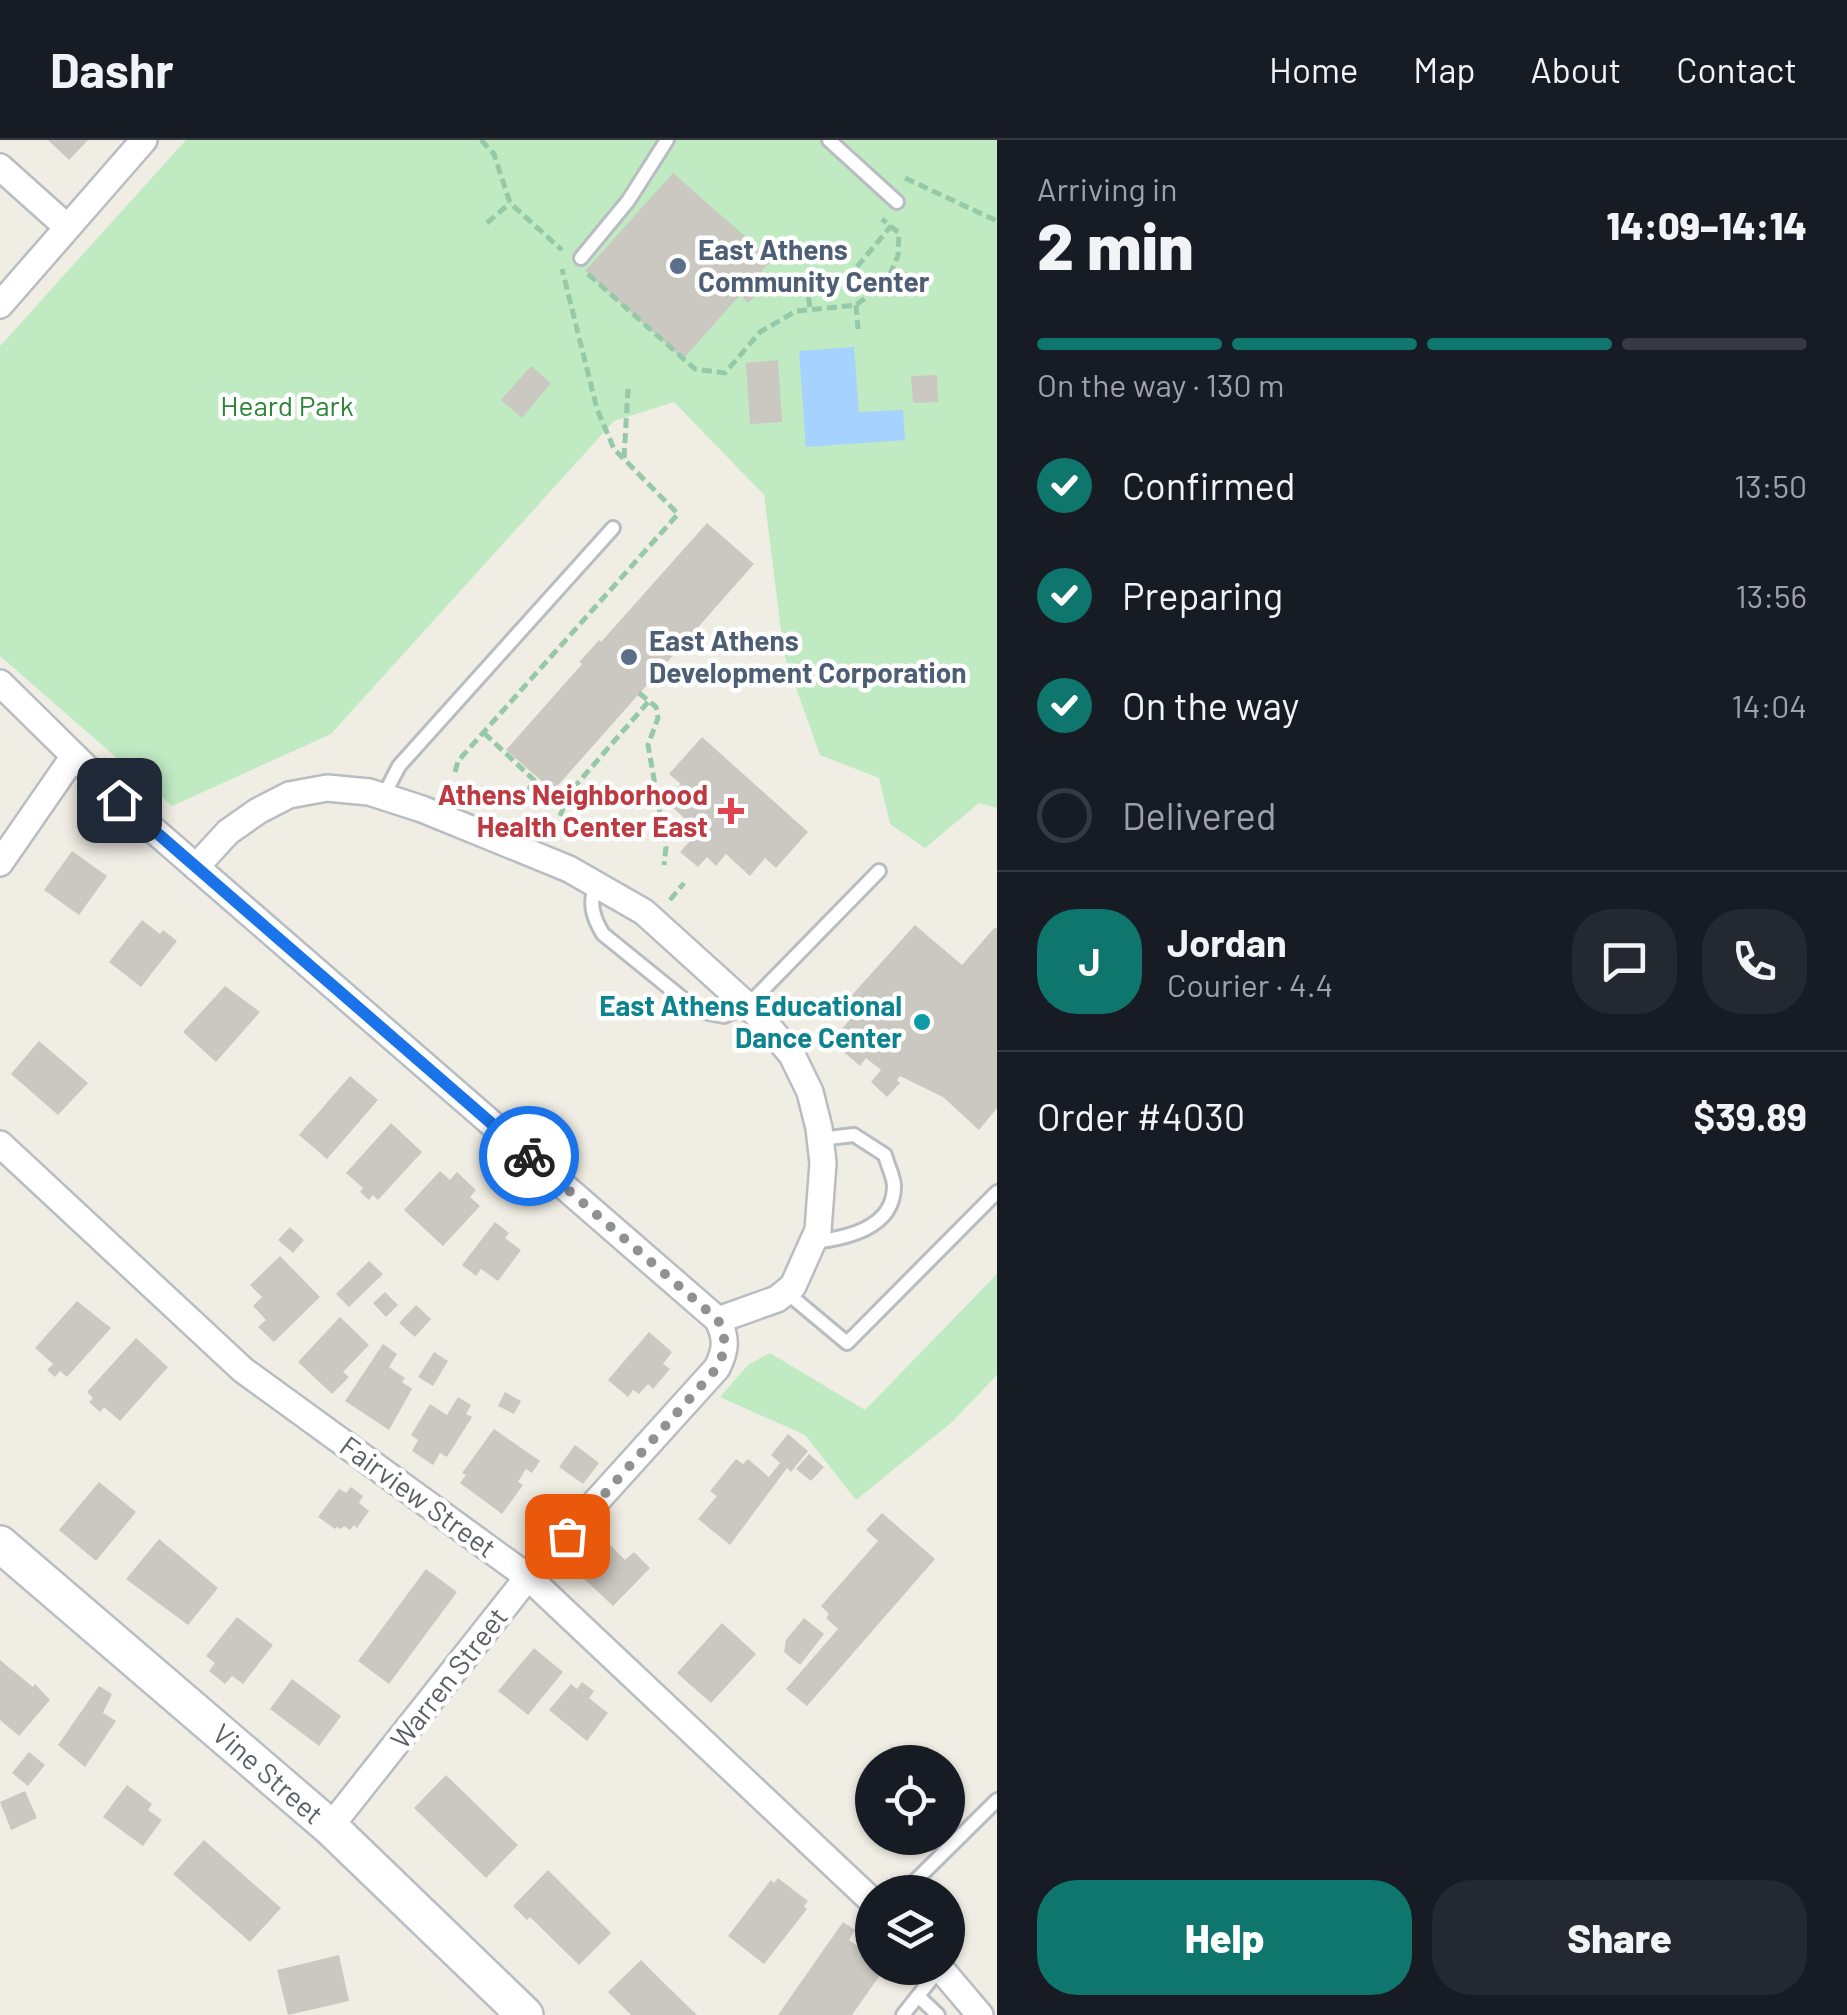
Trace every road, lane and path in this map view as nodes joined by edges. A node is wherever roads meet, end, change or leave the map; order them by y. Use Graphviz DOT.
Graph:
graph roads {
  1 [pos="144,140"];
  2 [pos="668,140"];
  3 [pos="829,140"];
  4 [pos="485,142"];
  5 [pos="0,167"];
  6 [pos="899,173"];
  7 [pos="913,184"];
  8 [pos="898,202"];
  9 [pos="510,203"];
  10 [pos="997,221"];
  11 [pos="487,223"];
  12 [pos="890,226"];
  13 [pos="66,227"];
  14 [pos="578,262"];
  15 [pos="856,304"];
  16 [pos="0,305"];
  17 [pos="810,308"];
  18 [pos="858,329"];
  19 [pos="628,389"];
  20 [pos="624,461"];
  21 [pos="614,528"];
  22 [pos="0,683"];
  23 [pos="640,693"];
  24 [pos="649,701"];
  25 [pos="484,734"];
  26 [pos="74,756"];
  27 [pos="384,797"];
  28 [pos="523,800"];
  29 [pos="560,816"];
  30 [pos="0,862"];
  31 [pos="664,865"];
  32 [pos="196,866"];
  33 [pos="879,871"];
  34 [pos="596,882"];
  35 [pos="684,884"];
  36 [pos="664,908"];
  37 [pos="747,1006"];
  38 [pos="820,1139"];
  39 [pos="0,1144"];
  40 [pos="997,1192"];
  41 [pos="814,1242"];
  42 [pos="786,1292"];
  43 [pos="718,1320"];
  44 [pos="0,1544"];
  45 [pos="528,1577"];
  46 [pos="997,1800"];
  47 [pos="330,1827"];
  48 [pos="921,1875"];
  49 [pos="855,1885"];
  50 [pos="927,1985"];
  51 [pos="954,1985"];
  52 [pos="918,1996"];
  53 [pos="525,2015"];
  54 [pos="903,2015"];
  55 [pos="938,2015"];
  56 [pos="980,2015"];
  1 -- 13 [label="street"];
  2 -- 14 [label="lane"];
  3 -- 8 [label="lane"];
  4 -- 9 [label="path"];
  5 -- 13 [label="street"];
  6 -- 7 [label="path"];
  7 -- 8 [label="path"];
  7 -- 10 [label="path"];
  8 -- 12 [label="path"];
  9 -- 11 [label="path"];
  9 -- 14 [label="path"];
  12 -- 15 [label="path"];
  12 -- 17 [label="path"];
  13 -- 16 [label="street"];
  14 -- 17 [label="path"];
  15 -- 17 [label="path"];
  15 -- 18 [label="path"];
  19 -- 20 [label="path"];
  21 -- 27 [label="lane"];
  22 -- 26 [label="street"];
  23 -- 24 [label="path"];
  24 -- 29 [label="path"];
  24 -- 31 [label="path"];
  25 -- 28 [label="path"];
  26 -- 30 [label="street"];
  26 -- 32 [label="street"];
  27 -- 32 [label="street"];
  27 -- 34 [label="street"];
  32 -- 43 [label="street"];
  33 -- 37 [label="lane"];
  34 -- 37 [label="street"];
  34 -- 37 [label="lane"];
  35 -- 36 [label="path"];
  37 -- 38 [label="street"];
  38 -- 41 [label="street"];
  38 -- 41 [label="lane"];
  39 -- 45 [label="street, Fairview Street"];
  40 -- 42 [label="lane"];
  41 -- 42 [label="street"];
  42 -- 43 [label="street"];
  43 -- 45 [label="street, Warren Street"];
  44 -- 47 [label="street, Vine Street"];
  45 -- 47 [label="street, Warren Street"];
  45 -- 49 [label="street, Fairview Street"];
  46 -- 48 [label="lane"];
  47 -- 53 [label="street, Vine Street"];
  50 -- 52 [label="lane"];
  51 -- 56 [label="street"];
  52 -- 54 [label="lane"];
  52 -- 55 [label="lane"];
}
